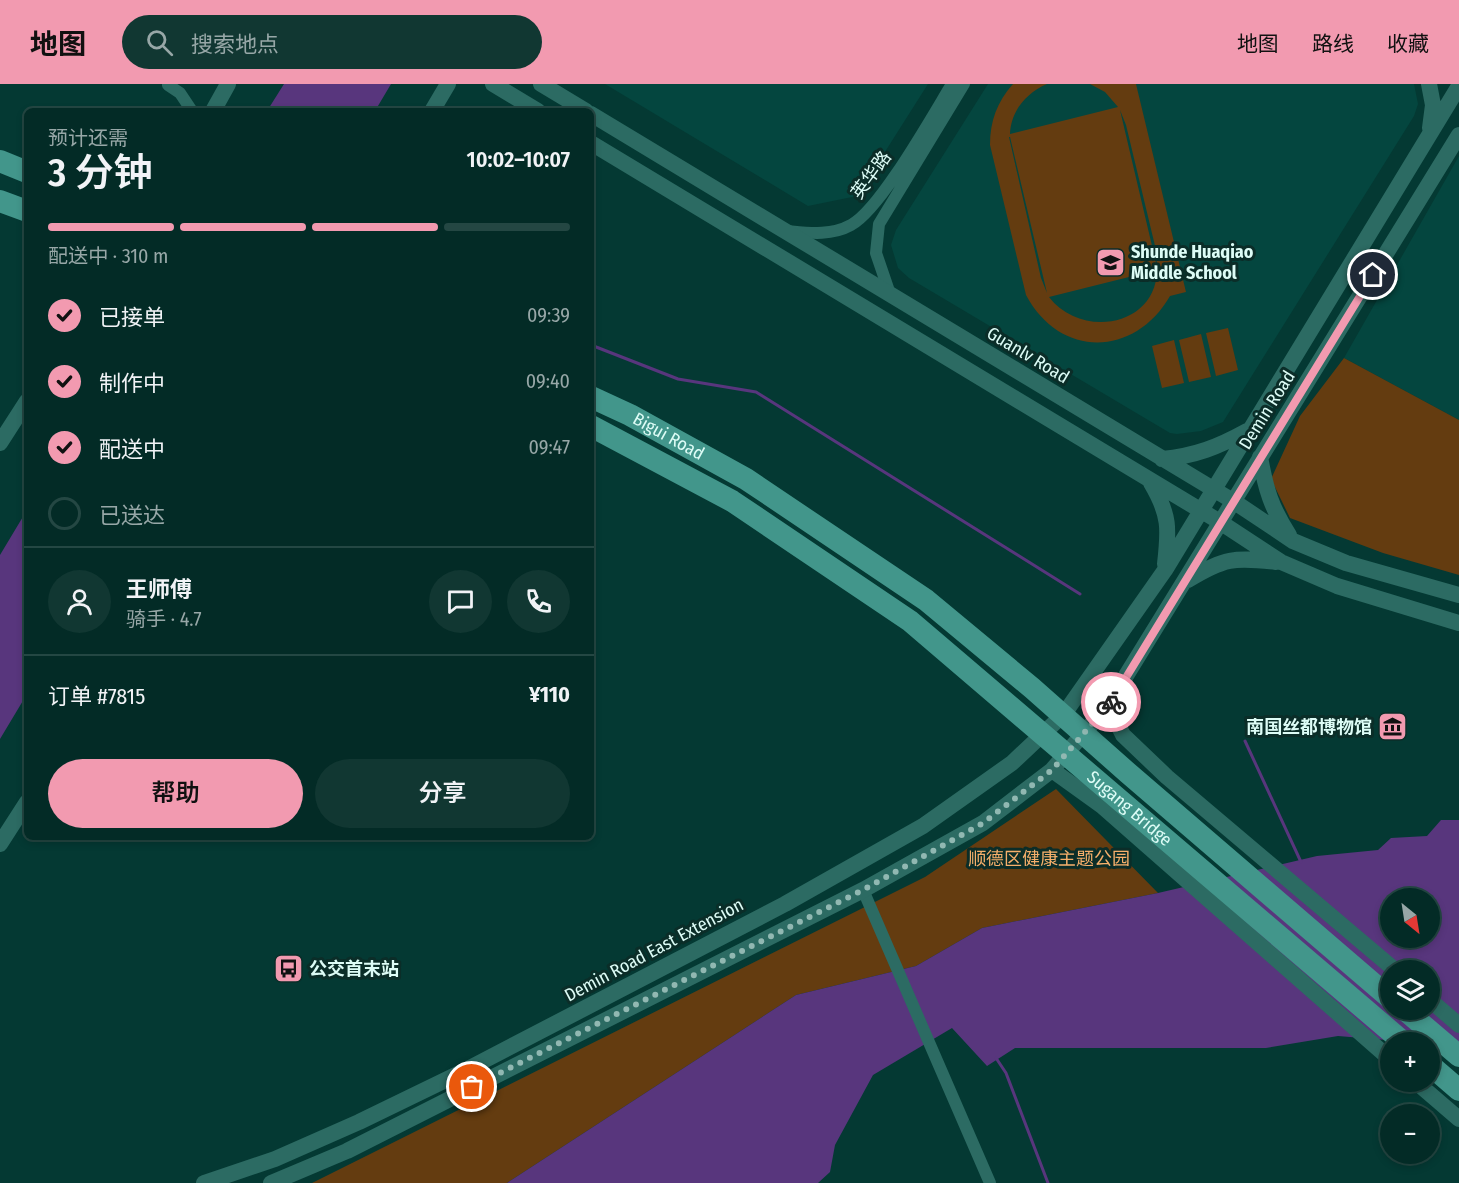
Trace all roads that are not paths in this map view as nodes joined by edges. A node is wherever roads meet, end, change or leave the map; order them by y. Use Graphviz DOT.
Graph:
graph roads {
  1 [pos="168,84"];
  2 [pos="228,84"];
  3 [pos="448,84"];
  4 [pos="493,84"];
  5 [pos="541,84"];
  6 [pos="952,84"];
  7 [pos="964,84"];
  8 [pos="1429,84"];
  9 [pos="1459,86"];
  10 [pos="190,108"];
  11 [pos="215,108"];
  12 [pos="434,108"];
  13 [pos="533,108"];
  14 [pos="581,108"];
  15 [pos="594,116"];
  16 [pos="1430,134"];
  17 [pos="1459,135"];
  18 [pos="594,145"];
  19 [pos="1453,148"];
  20 [pos="0,161"];
  21 [pos="24,171"];
  22 [pos="0,174"];
  23 [pos="24,182"];
  24 [pos="0,201"];
  25 [pos="24,210"];
  26 [pos="784,231"];
  27 [pos="890,294"];
  28 [pos="594,398"];
  29 [pos="24,406"];
  30 [pos="594,428"];
  31 [pos="1250,429"];
  32 [pos="0,443"];
  33 [pos="1260,457"];
  34 [pos="1161,459"];
  35 [pos="746,479"];
  36 [pos="1149,480"];
  37 [pos="1214,489"];
  38 [pos="732,501"];
  39 [pos="1233,501"];
  40 [pos="1201,511"];
  41 [pos="1220,522"];
  42 [pos="1293,541"];
  43 [pos="1281,562"];
  44 [pos="1165,570"];
  45 [pos="1184,582"];
  46 [pos="1459,595"];
  47 [pos="1459,623"];
  48 [pos="1108,705"];
  49 [pos="1052,770"];
  50 [pos="24,807"];
  51 [pos="0,844"];
  52 [pos="863,890"];
  53 [pos="1383,960"];
  54 [pos="1380,989"];
  55 [pos="1440,1009"];
  56 [pos="1417,1020"];
  57 [pos="1459,1025"];
  58 [pos="1391,1032"];
  59 [pos="1380,1050"];
  60 [pos="1459,1056"];
  61 [pos="1440,1074"];
  62 [pos="1459,1090"];
  63 [pos="1428,1092"];
  64 [pos="1459,1119"];
  65 [pos="204,1183"];
  66 [pos="271,1183"];
  67 [pos="990,1183"];
  1 -- 10 [label="street"];
  2 -- 11 [label="main road"];
  3 -- 12 [label="main road"];
  4 -- 13 [label="main road"];
  5 -- 14 [label="main road"];
  6 -- 26 [label="street, 英华路"];
  7 -- 27 [label="street, 英华路"];
  8 -- 16 [label="main road"];
  9 -- 16 [label="main road, Demin Road East Extension"];
  15 -- 26 [label="main road, Guanlv Road"];
  16 -- 31 [label="main road, Demin Road East Extension"];
  17 -- 19 [label="main road, Demin Road"];
  18 -- 36 [label="main road"];
  19 -- 33 [label="main road, Demin Road"];
  20 -- 21 [label="highway"];
  22 -- 23 [label="highway"];
  24 -- 25 [label="highway"];
  26 -- 27 [label="main road, Guanlv Road"];
  27 -- 34 [label="main road, Guanlv Road"];
  28 -- 35 [label="highway, Bigui Road"];
  29 -- 32 [label="main road"];
  30 -- 38 [label="highway, Bigui Road"];
  31 -- 34 [label="main road"];
  31 -- 37 [label="main road, Demin Road East Extension"];
  33 -- 39 [label="main road, Demin Road"];
  33 -- 42 [label="main road"];
  34 -- 37 [label="main road, Guanlv Road"];
  35 -- 54 [label="highway, Sugang Bridge"];
  36 -- 40 [label="main road"];
  36 -- 44 [label="main road"];
  37 -- 39 [label="main road, Guanlv Road"];
  37 -- 40 [label="main road, Demin Road East Extension"];
  38 -- 58 [label="highway, Sugang Bridge"];
  39 -- 41 [label="main road, Demin Road"];
  39 -- 42 [label="main road, Guanlv Road"];
  40 -- 41 [label="main road"];
  40 -- 44 [label="main road, Demin Road East Extension"];
  41 -- 43 [label="main road"];
  41 -- 45 [label="main road, Demin Road"];
  42 -- 46 [label="main road, Guanlv Road"];
  43 -- 45 [label="main road"];
  43 -- 47 [label="main road"];
  44 -- 65 [label="main road, Demin Road East Extension"];
  45 -- 48 [label="main road, Demin Road"];
  48 -- 49 [label="main road"];
  48 -- 53 [label="main road"];
  49 -- 52 [label="main road"];
  49 -- 59 [label="main road"];
  50 -- 51 [label="main road"];
  52 -- 66 [label="main road"];
  52 -- 67 [label="street"];
  55 -- 57 [label="main road"];
  56 -- 60 [label="highway"];
  61 -- 62 [label="highway"];
  63 -- 64 [label="main road"];
}
